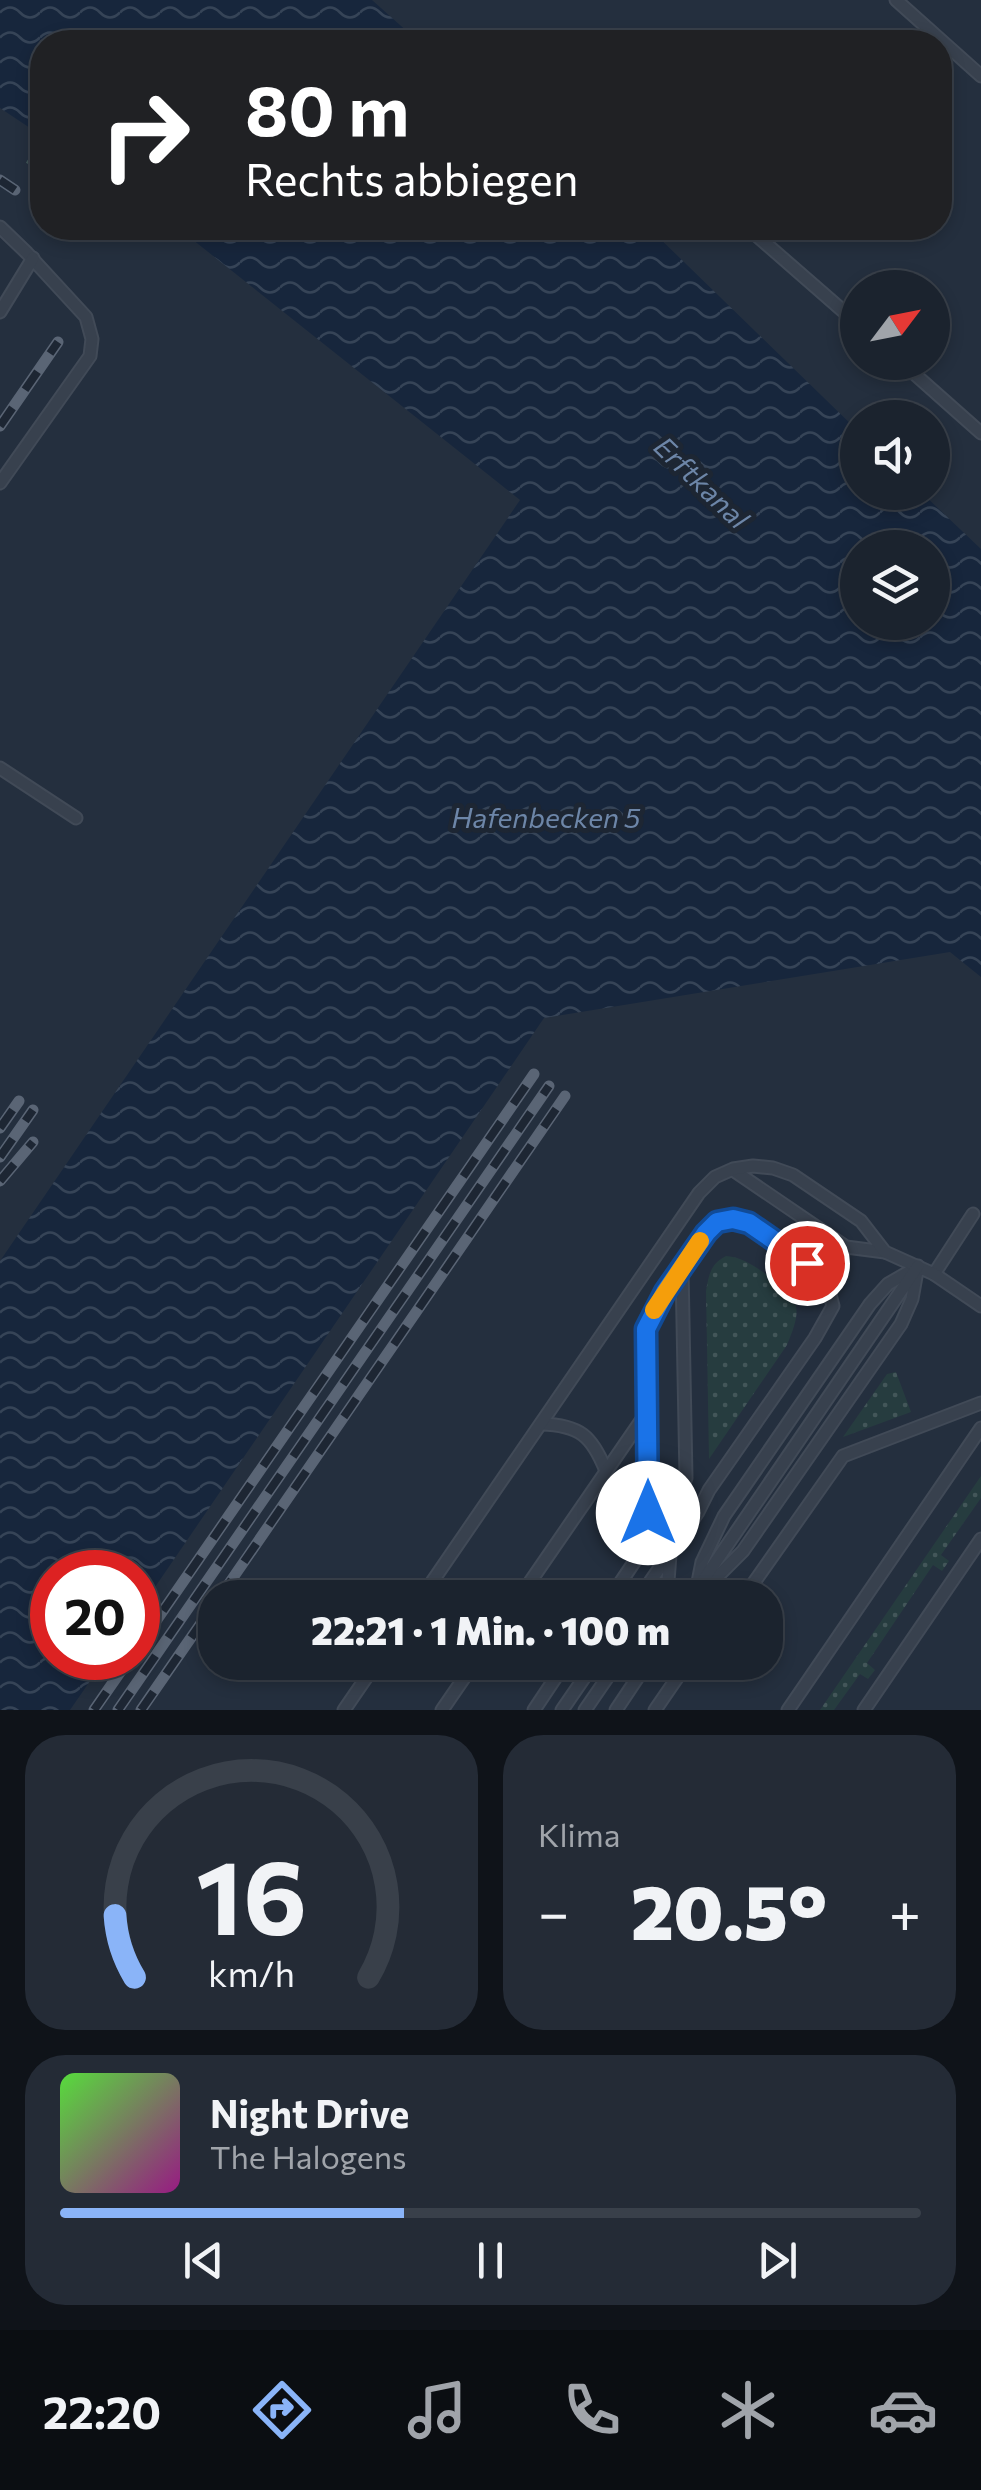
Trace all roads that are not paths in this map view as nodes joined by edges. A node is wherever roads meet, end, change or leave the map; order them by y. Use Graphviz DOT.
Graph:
graph roads {
  1 [pos="896,0"];
  2 [pos="930,30"];
  3 [pos="952,50"];
  4 [pos="981,76"];
  5 [pos="0,226"];
  6 [pos="762,240"];
  7 [pos="32,258"];
  8 [pos="2,304"];
  9 [pos="840,308"];
  10 [pos="921,380"];
  11 [pos="981,433"];
  12 [pos="0,483"];
  13 [pos="0,768"];
  14 [pos="76,818"];
  15 [pos="733,1170"];
  16 [pos="974,1214"];
  17 [pos="884,1252"];
  18 [pos="918,1266"];
  19 [pos="682,1267"];
  20 [pos="934,1274"];
  21 [pos="981,1306"];
  22 [pos="981,1403"];
  23 [pos="647,1412"];
  24 [pos="541,1424"];
  25 [pos="981,1428"];
  26 [pos="606,1472"];
  27 [pos="981,1539"];
  28 [pos="647,1544"];
  29 [pos="671,1551"];
  30 [pos="434,1580"];
  31 [pos="531,1580"];
  32 [pos="622,1580"];
  33 [pos="651,1580"];
  34 [pos="668,1580"];
  35 [pos="697,1580"];
  36 [pos="703,1580"];
  37 [pos="712,1580"];
  38 [pos="756,1580"];
  39 [pos="365,1680"];
  40 [pos="463,1680"];
  41 [pos="554,1680"];
  42 [pos="582,1680"];
  43 [pos="605,1680"];
  44 [pos="636,1680"];
  45 [pos="676,1680"];
  46 [pos="344,1710"];
  47 [pos="442,1710"];
  48 [pos="534,1710"];
  49 [pos="562,1710"];
  50 [pos="584,1710"];
  51 [pos="616,1710"];
  52 [pos="655,1710"];
  53 [pos="788,1710"];
  54 [pos="864,1710"];
  1 -- 2 [label="lane"];
  3 -- 4 [label="lane"];
  5 -- 7 [label="lane"];
  6 -- 9 [label="lane"];
  7 -- 8 [label="lane"];
  7 -- 12 [label="lane"];
  10 -- 11 [label="lane"];
  13 -- 14 [label="lane"];
  15 -- 17 [label="lane"];
  15 -- 17 [label="lane"];
  15 -- 24 [label="lane"];
  16 -- 20 [label="lane"];
  17 -- 18 [label="lane"];
  18 -- 20 [label="lane"];
  18 -- 35 [label="lane"];
  18 -- 36 [label="lane"];
  18 -- 37 [label="lane"];
  19 -- 23 [label="lane"];
  19 -- 28 [label="lane"];
  19 -- 29 [label="lane"];
  20 -- 21 [label="lane"];
  22 -- 38 [label="lane"];
  23 -- 26 [label="lane"];
  23 -- 28 [label="lane"];
  24 -- 26 [label="lane"];
  24 -- 30 [label="lane"];
  25 -- 53 [label="lane"];
  26 -- 31 [label="lane"];
  27 -- 54 [label="lane"];
  28 -- 32 [label="lane"];
  29 -- 33 [label="lane"];
  29 -- 34 [label="lane"];
  39 -- 46 [label="lane"];
  40 -- 47 [label="lane"];
  41 -- 48 [label="lane"];
  42 -- 49 [label="lane"];
  43 -- 50 [label="lane"];
  44 -- 51 [label="lane"];
  45 -- 52 [label="lane"];
}
